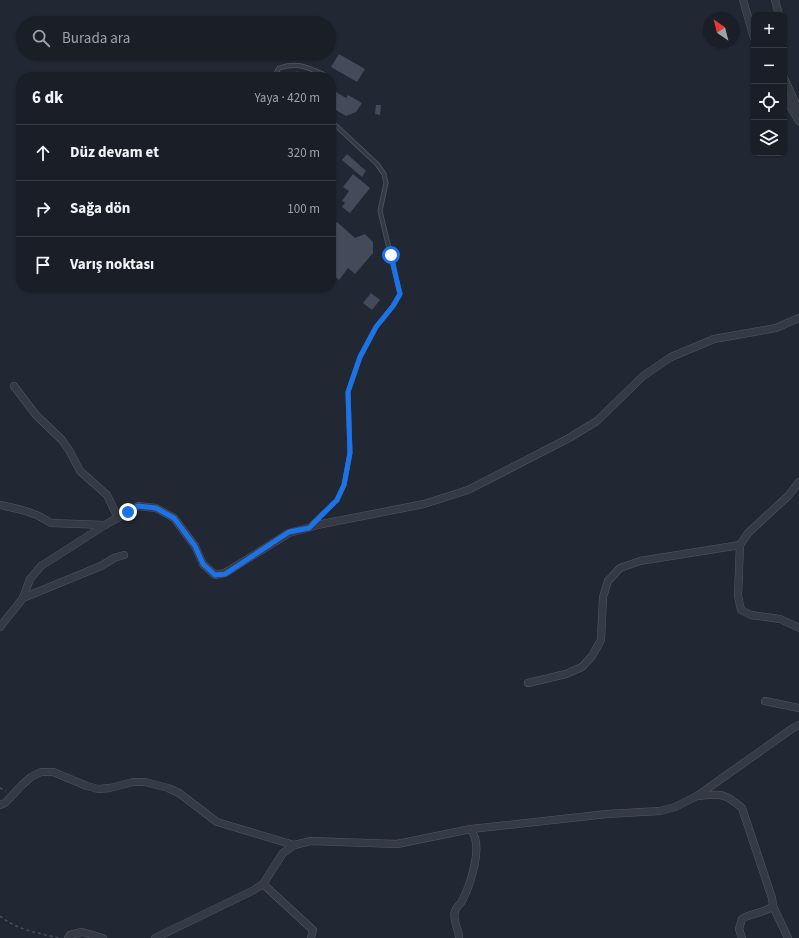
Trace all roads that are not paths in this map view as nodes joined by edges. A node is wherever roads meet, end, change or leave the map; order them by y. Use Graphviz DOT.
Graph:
graph roads {
  1 [pos="743,0"];
  2 [pos="775,0"];
  3 [pos="778,12"];
  4 [pos="751,28"];
  5 [pos="277,72"];
  6 [pos="318,72"];
  7 [pos="787,84"];
  8 [pos="787,101"];
  9 [pos="799,111"];
  10 [pos="799,121"];
  11 [pos="336,127"];
  12 [pos="799,318"];
  13 [pos="14,386"];
  14 [pos="799,482"];
  15 [pos="0,505"];
  16 [pos="118,518"];
  17 [pos="105,525"];
  18 [pos="309,528"];
  19 [pos="740,546"];
  20 [pos="124,555"];
  21 [pos="23,598"];
  22 [pos="0,627"];
  23 [pos="799,628"];
  24 [pos="528,683"];
  25 [pos="765,701"];
  26 [pos="799,708"];
  27 [pos="799,725"];
  28 [pos="697,796"];
  29 [pos="0,805"];
  30 [pos="470,830"];
  31 [pos="294,845"];
  32 [pos="263,884"];
  33 [pos="773,906"];
  34 [pos="68,938"];
  35 [pos="103,938"];
  36 [pos="155,938"];
  37 [pos="311,938"];
  38 [pos="459,938"];
  39 [pos="742,938"];
  40 [pos="788,938"];
  1 -- 4 [label="street"];
  2 -- 3 [label="street"];
  5 -- 6 [label="lane"];
  7 -- 9 [label="street"];
  8 -- 10 [label="street"];
  11 -- 18 [label="lane"];
  12 -- 18 [label="street"];
  13 -- 16 [label="street"];
  14 -- 19 [label="street"];
  15 -- 17 [label="street"];
  16 -- 17 [label="street"];
  16 -- 18 [label="street"];
  17 -- 21 [label="street"];
  19 -- 23 [label="street"];
  19 -- 24 [label="street"];
  20 -- 21 [label="street"];
  21 -- 22 [label="street"];
  25 -- 26 [label="street"];
  27 -- 28 [label="street"];
  28 -- 30 [label="street"];
  28 -- 33 [label="street"];
  29 -- 31 [label="street"];
  30 -- 31 [label="street"];
  30 -- 38 [label="street"];
  31 -- 32 [label="street"];
  32 -- 36 [label="street"];
  32 -- 37 [label="street"];
  33 -- 39 [label="street"];
  33 -- 40 [label="street"];
  34 -- 35 [label="street"];
}
